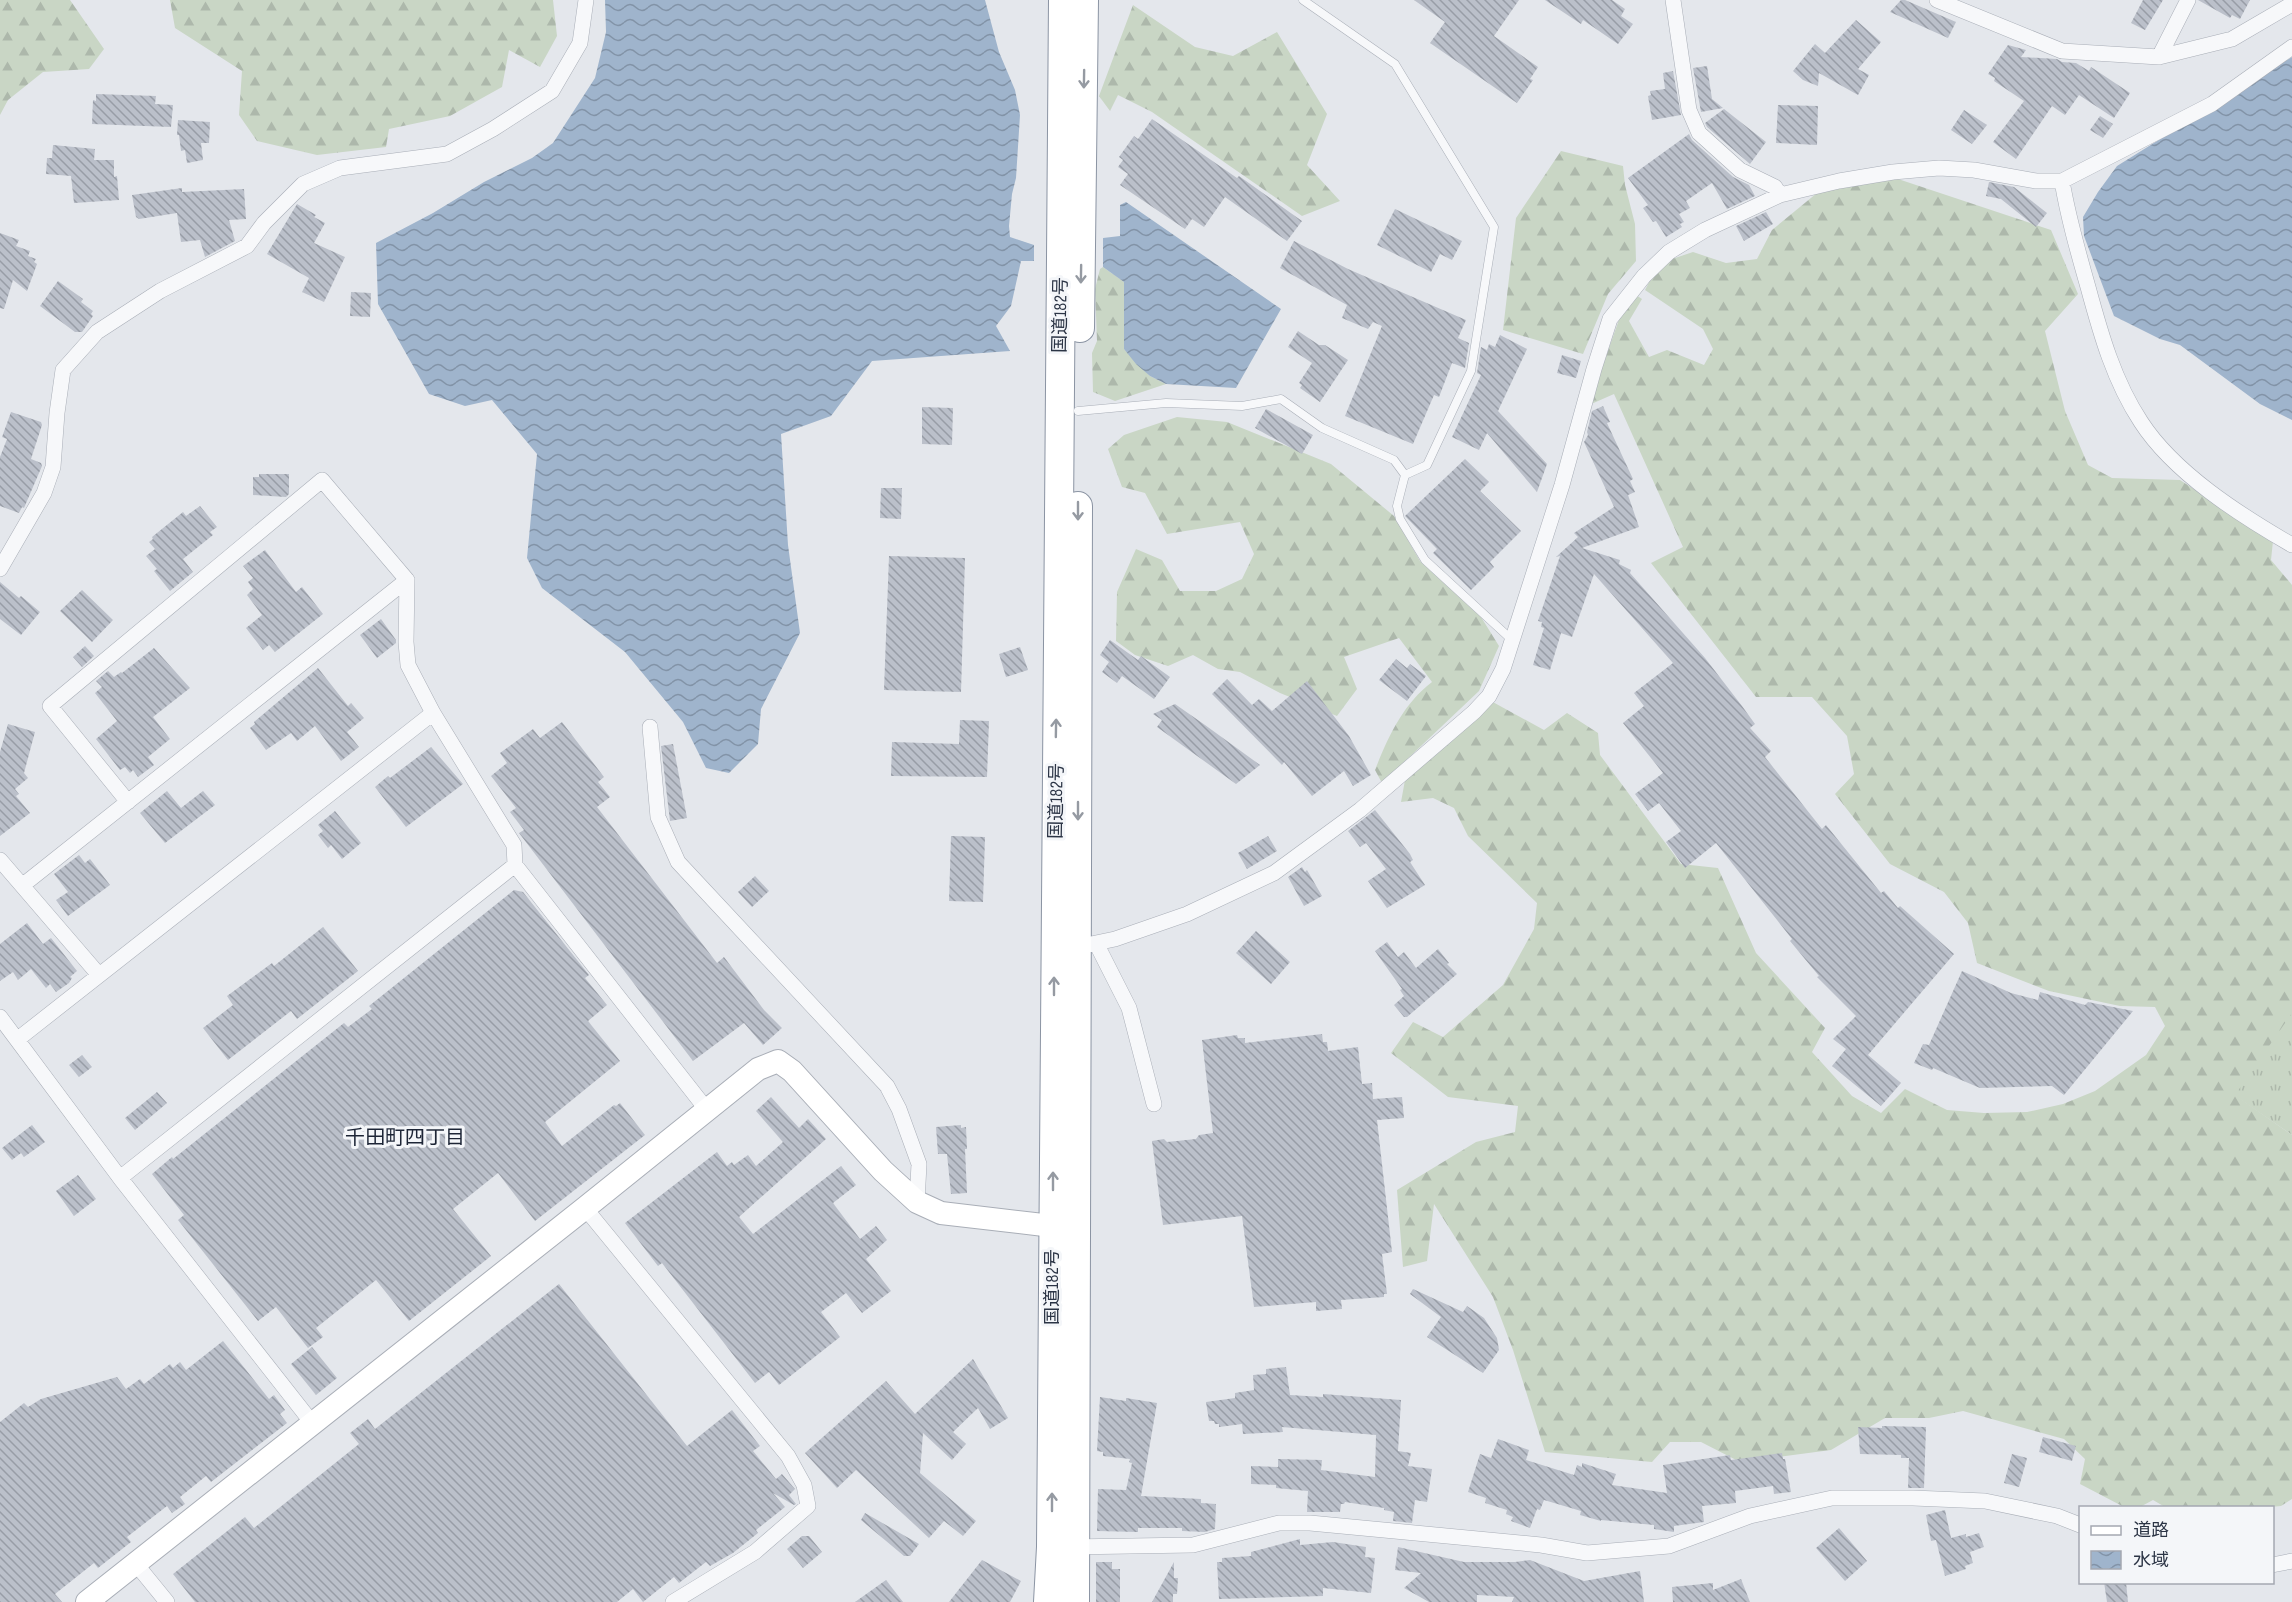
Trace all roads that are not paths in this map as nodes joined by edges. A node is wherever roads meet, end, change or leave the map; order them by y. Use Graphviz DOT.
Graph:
graph roads {
  1 [pos="586,0"];
  2 [pos="1063,0"];
  3 [pos="1084,0"];
  4 [pos="1098,0"];
  5 [pos="1303,0"];
  6 [pos="1673,0"];
  7 [pos="1937,0"];
  8 [pos="2187,0"];
  9 [pos="2292,4"];
  10 [pos="1084,43"];
  11 [pos="2292,47"];
  12 [pos="2159,57"];
  13 [pos="2062,181"];
  14 [pos="1780,195"];
  15 [pos="1078,411"];
  16 [pos="1406,475"];
  17 [pos="2292,545"];
  18 [pos="0,569"];
  19 [pos="407,580"];
  20 [pos="1512,640"];
  21 [pos="433,713"];
  22 [pos="650,727"];
  23 [pos="128,802"];
  24 [pos="0,860"];
  25 [pos="515,865"];
  26 [pos="23,885"];
  27 [pos="1076,946"];
  28 [pos="99,975"];
  29 [pos="0,1017"];
  30 [pos="18,1039"];
  31 [pos="1154,1104"];
  32 [pos="707,1110"];
  33 [pos="120,1178"];
  34 [pos="917,1202"];
  35 [pos="585,1208"];
  36 [pos="1065,1228"];
  37 [pos="313,1424"];
  38 [pos="2079,1525"];
  39 [pos="1063,1547"];
  40 [pos="2292,1561"];
  41 [pos="136,1564"];
  42 [pos="2274,1565"];
  43 [pos="87,1602"];
  44 [pos="167,1602"];
  45 [pos="673,1602"];
  46 [pos="1048,1602"];
  47 [pos="1075,1602"];
  1 -- 18 [label="street"];
  27 -- 2 [label="highway, 国道182号, one-way"];
  3 -- 10 [label="highway, 国道182号"];
  4 -- 10 [label="highway"];
  5 -- 16 [label="lane"];
  6 -- 14 [label="street"];
  7 -- 12 [label="street"];
  8 -- 12 [label="street"];
  9 -- 12 [label="street"];
  10 -- 15 [label="highway, 国道182号, one-way"];
  11 -- 13 [label="street"];
  13 -- 14 [label="street"];
  13 -- 17 [label="street"];
  14 -- 20 [label="street"];
  15 -- 16 [label="lane"];
  15 -- 27 [label="highway, 国道182号, one-way"];
  16 -- 20 [label="lane"];
  19 -- 21 [label="street"];
  19 -- 23 [label="street"];
  19 -- 23 [label="street"];
  20 -- 27 [label="street"];
  21 -- 25 [label="street"];
  21 -- 28 [label="street"];
  22 -- 34 [label="street"];
  23 -- 26 [label="street"];
  24 -- 26 [label="street"];
  25 -- 32 [label="street"];
  25 -- 33 [label="street"];
  26 -- 28 [label="street"];
  27 -- 31 [label="street"];
  27 -- 36 [label="highway, 国道182号"];
  28 -- 30 [label="street"];
  29 -- 30 [label="street"];
  30 -- 33 [label="street"];
  32 -- 34 [label="street"];
  32 -- 35 [label="street"];
  33 -- 37 [label="street"];
  34 -- 36 [label="street"];
  35 -- 37 [label="street"];
  35 -- 45 [label="street"];
  36 -- 39 [label="highway, 国道182号"];
  37 -- 41 [label="street"];
  38 -- 39 [label="street"];
  39 -- 46 [label="highway, 国道182号"];
  39 -- 47 [label="highway, 国道182号"];
  40 -- 42 [label="street"];
  41 -- 43 [label="street"];
  41 -- 44 [label="street"];
}
